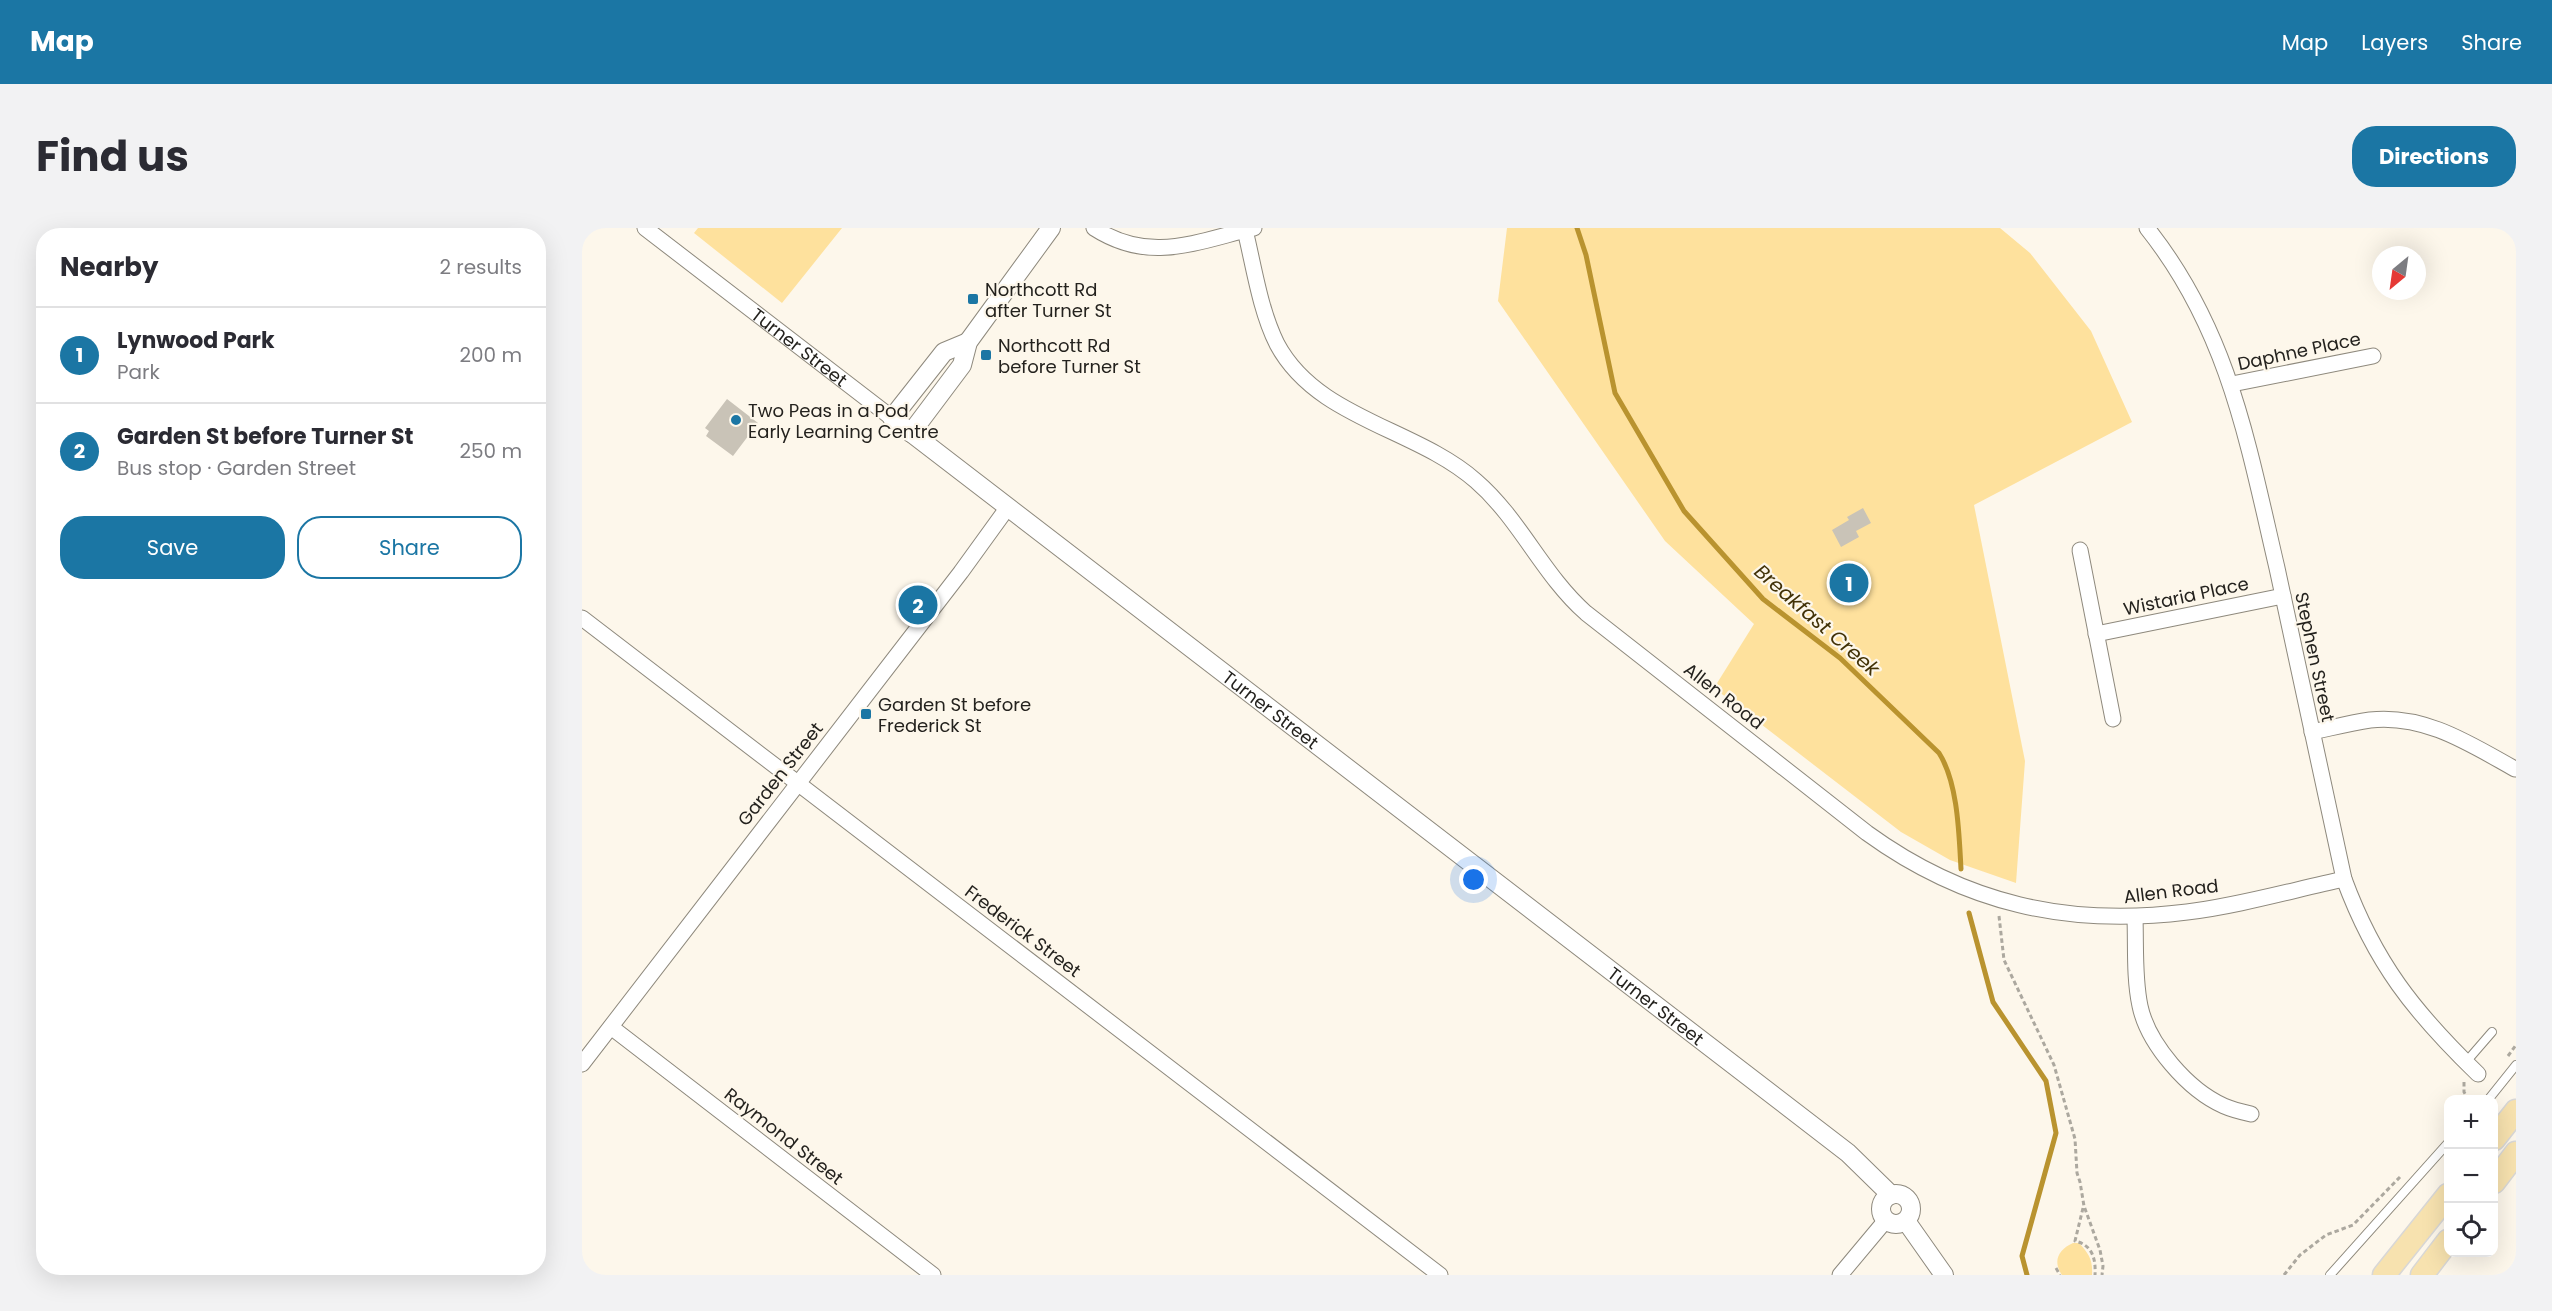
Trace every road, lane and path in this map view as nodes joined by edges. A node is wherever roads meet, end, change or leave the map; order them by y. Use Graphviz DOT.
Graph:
graph roads {
  1 [pos="645,228"];
  2 [pos="1051,228"];
  3 [pos="1094,228"];
  4 [pos="2147,228"];
  5 [pos="1250,229"];
  6 [pos="968,342"];
  7 [pos="2373,356"];
  8 [pos="2232,384"];
  9 [pos="892,418"];
  10 [pos="911,433"];
  11 [pos="1008,507"];
  12 [pos="2080,550"];
  13 [pos="2283,596"];
  14 [pos="582,618"];
  15 [pos="2096,634"];
  16 [pos="2113,719"];
  17 [pos="2312,732"];
  18 [pos="2515,770"];
  19 [pos="798,783"];
  20 [pos="2344,879"];
  21 [pos="1999,916"];
  22 [pos="2135,918"];
  23 [pos="611,1027"];
  24 [pos="2492,1032"];
  25 [pos="2466,1062"];
  26 [pos="582,1063"];
  27 [pos="2516,1065"];
  28 [pos="2478,1074"];
  29 [pos="2492,1095"];
  30 [pos="2516,1111"];
  31 [pos="2251,1114"];
  32 [pos="2498,1133"];
  33 [pos="2444,1147"];
  34 [pos="2516,1153"];
  35 [pos="2401,1176"];
  36 [pos="2498,1176"];
  37 [pos="1891,1195"];
  38 [pos="2444,1200"];
  39 [pos="2084,1206"];
  40 [pos="1886,1220"];
  41 [pos="1906,1221"];
  42 [pos="2444,1245"];
  43 [pos="2056,1268"];
  44 [pos="933,1275"];
  45 [pos="1440,1275"];
  46 [pos="1840,1275"];
  47 [pos="1944,1275"];
  48 [pos="2060,1275"];
  49 [pos="2095,1275"];
  50 [pos="2102,1275"];
  51 [pos="2284,1275"];
  52 [pos="2330,1275"];
  53 [pos="2384,1275"];
  54 [pos="2422,1275"];
  1 -- 9 [label="street, Turner Street"];
  2 -- 6 [label="street"];
  3 -- 5 [label="street"];
  4 -- 8 [label="street, Stephen Street"];
  5 -- 22 [label="street, Allen Road"];
  6 -- 9 [label="street"];
  6 -- 10 [label="street"];
  7 -- 8 [label="street, Daphne Place"];
  8 -- 13 [label="street, Stephen Street"];
  9 -- 10 [label="street, Turner Street"];
  10 -- 11 [label="street, Turner Street"];
  11 -- 19 [label="street, Garden Street"];
  11 -- 37 [label="street, Turner Street"];
  12 -- 15 [label="street"];
  13 -- 15 [label="street, Wistaria Place"];
  13 -- 17 [label="street, Stephen Street"];
  14 -- 19 [label="street, Frederick Street"];
  15 -- 16 [label="street"];
  17 -- 18 [label="street"];
  17 -- 20 [label="street, Stephen Street"];
  19 -- 23 [label="street, Garden Street"];
  19 -- 45 [label="street, Frederick Street"];
  20 -- 22 [label="street, Allen Road"];
  20 -- 25 [label="street, Stephen Street"];
  21 -- 39 [label="path"];
  22 -- 31 [label="street"];
  23 -- 26 [label="street, Garden Street"];
  23 -- 44 [label="street, Raymond Street"];
  24 -- 25 [label="lane"];
  25 -- 28 [label="street, Stephen Street"];
  27 -- 29 [label="lane"];
  30 -- 32 [label="main road"];
  33 -- 52 [label="lane"];
  34 -- 36 [label="main road"];
  35 -- 51 [label="path"];
  37 -- 40 [label="street"];
  37 -- 41 [label="street"];
  38 -- 53 [label="main road"];
  39 -- 49 [label="path"];
  39 -- 50 [label="path"];
  40 -- 41 [label="street"];
  40 -- 46 [label="street"];
  41 -- 47 [label="street"];
  42 -- 54 [label="main road"];
  43 -- 48 [label="path"];
}
